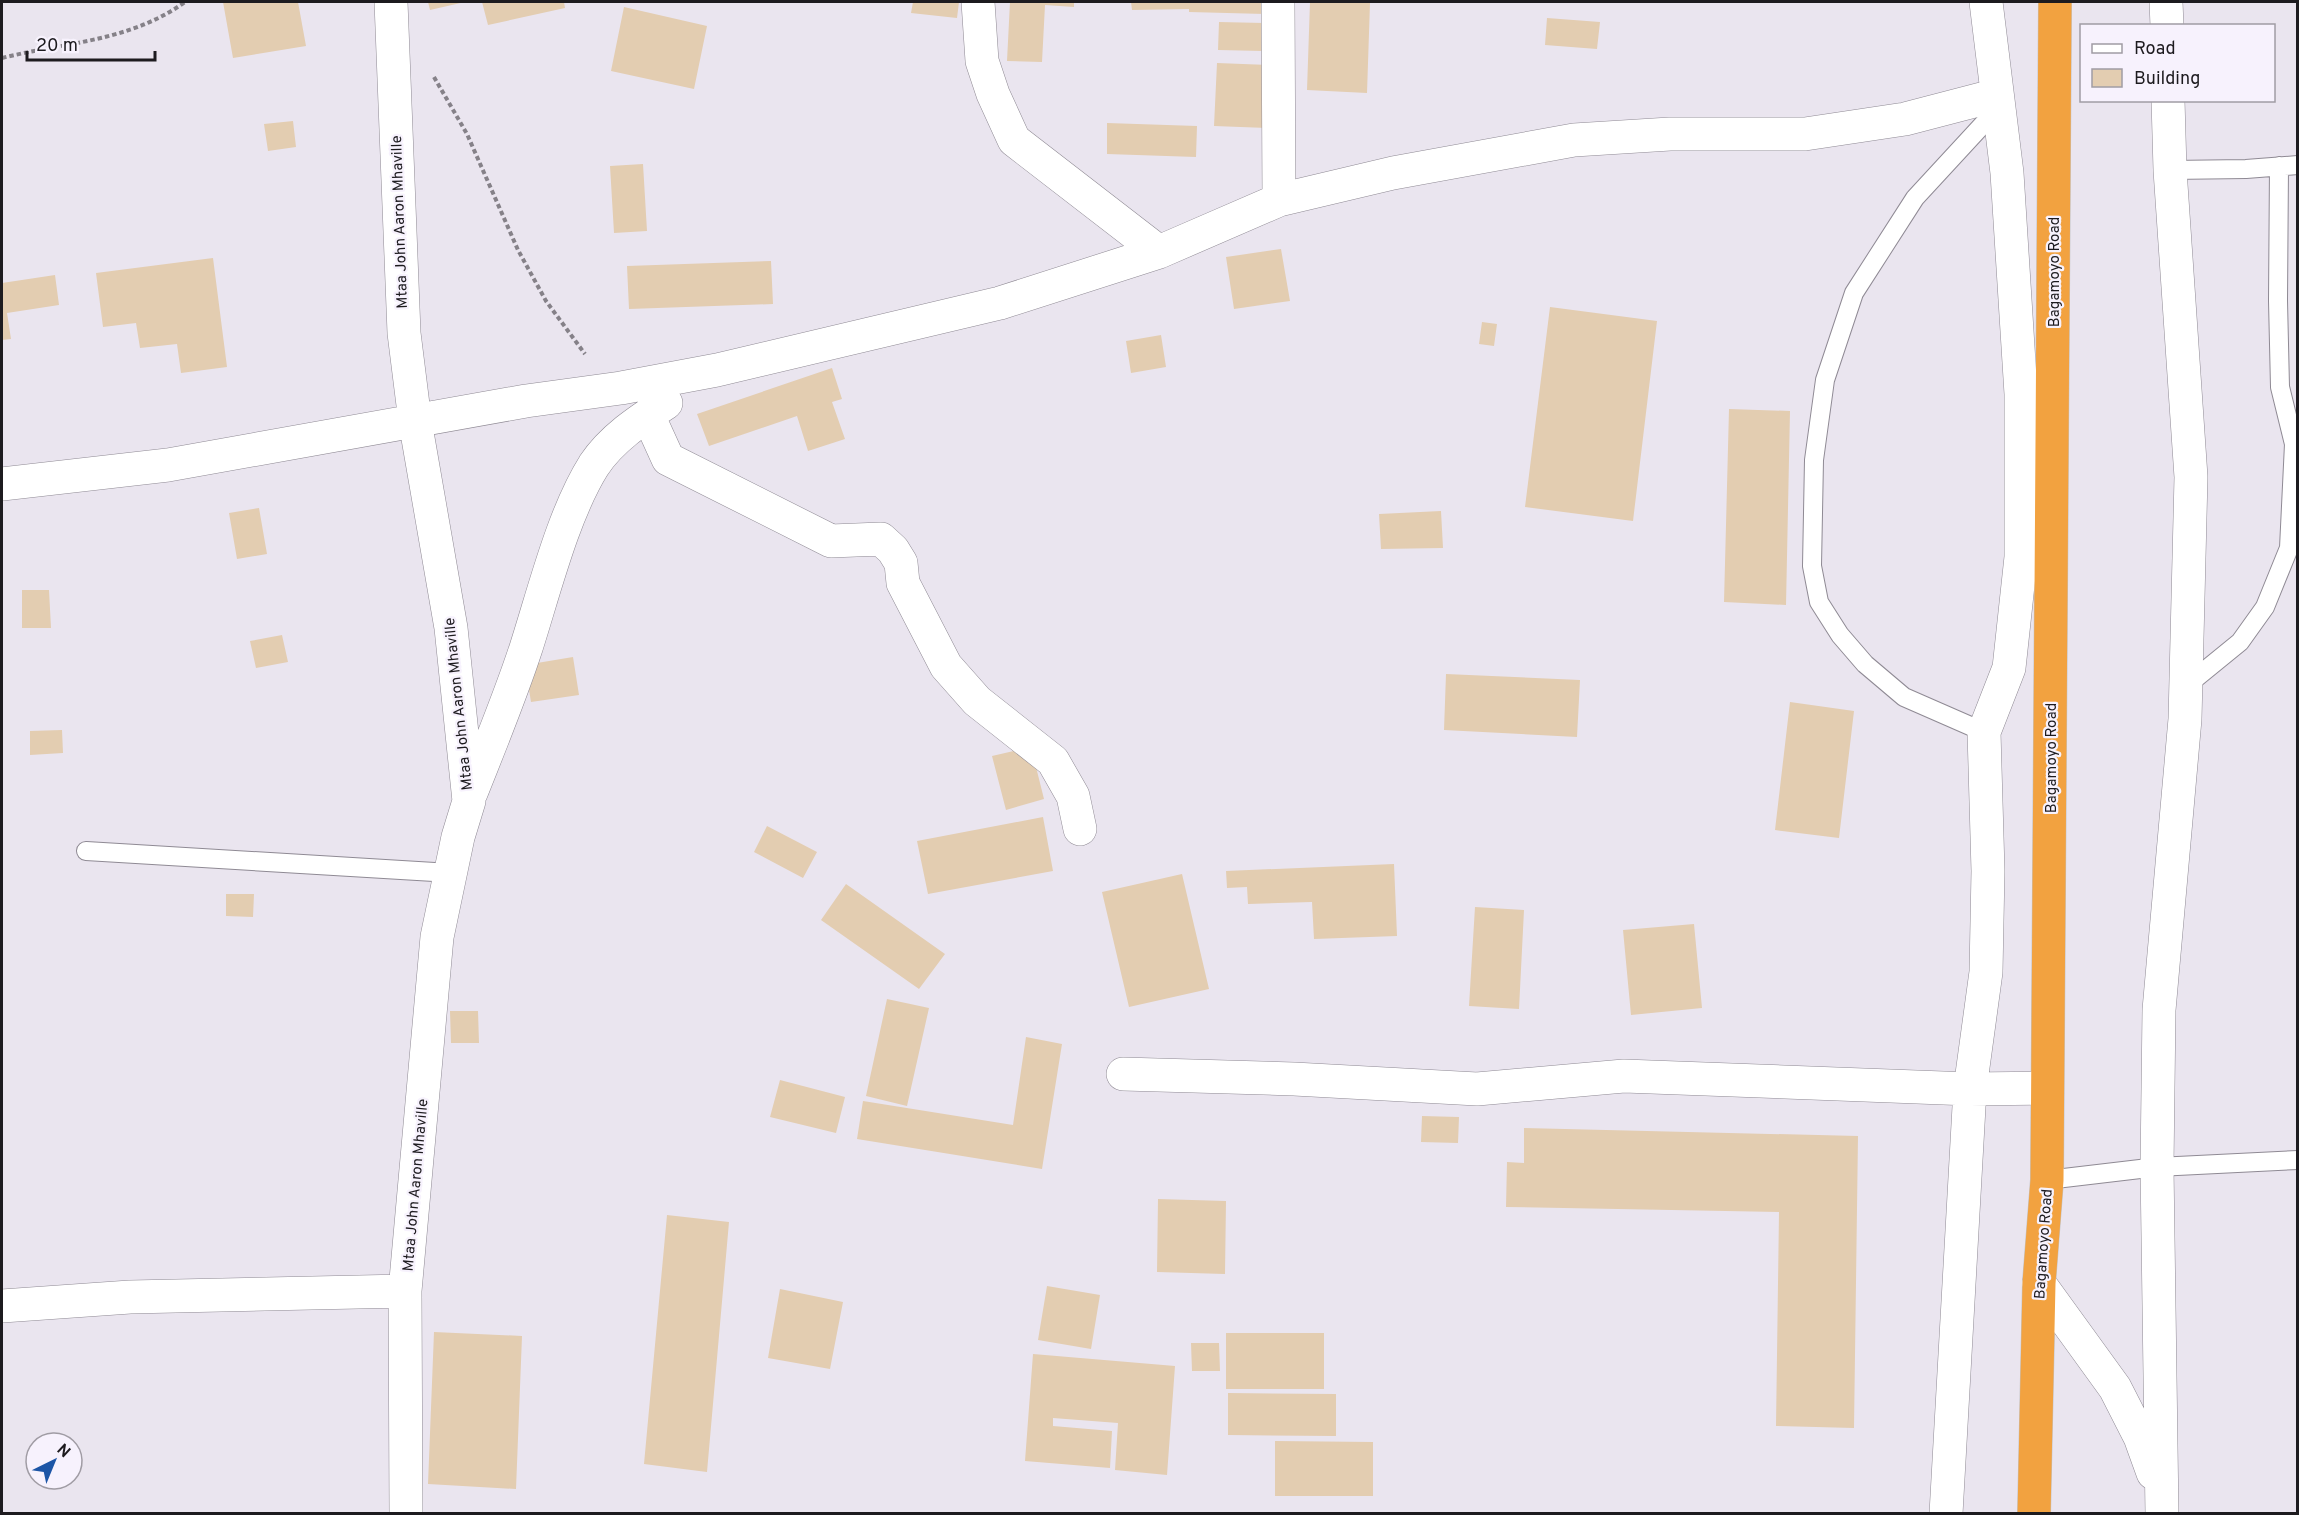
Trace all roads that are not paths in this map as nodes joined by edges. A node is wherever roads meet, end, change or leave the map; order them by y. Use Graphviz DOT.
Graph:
graph roads {
  1 [pos="392,2"];
  2 [pos="978,2"];
  3 [pos="1278,2"];
  4 [pos="1986,2"];
  5 [pos="2055,2"];
  6 [pos="2166,2"];
  7 [pos="2167,24"];
  8 [pos="1998,101"];
  9 [pos="2168,102"];
  10 [pos="2288,166"];
  11 [pos="2170,170"];
  12 [pos="1279,200"];
  13 [pos="1159,252"];
  14 [pos="717,370"];
  15 [pos="648,415"];
  16 [pos="415,421"];
  17 [pos="2,484"];
  18 [pos="2186,686"];
  19 [pos="1984,732"];
  20 [pos="469,801"];
  21 [pos="1080,829"];
  22 [pos="86,851"];
  23 [pos="451,873"];
  24 [pos="1123,1074"];
  25 [pos="2047,1088"];
  26 [pos="1970,1089"];
  27 [pos="2298,1160"];
  28 [pos="2157,1167"];
  29 [pos="2046,1180"];
  30 [pos="2039,1283"];
  31 [pos="405,1291"];
  32 [pos="2,1306"];
  33 [pos="2162,1506"];
  34 [pos="406,1514"];
  35 [pos="1946,1514"];
  36 [pos="2034,1514"];
  1 -- 16 [label="street, Mtaa John Aaron Mhaville"];
  2 -- 13 [label="street"];
  3 -- 12 [label="street"];
  4 -- 8 [label="street"];
  5 -- 25 [label="highway, Bagamoyo Road"];
  6 -- 7 [label="street"];
  8 -- 12 [label="street"];
  8 -- 19 [label="street"];
  8 -- 19 [label="lane"];
  9 -- 11 [label="street"];
  10 -- 11 [label="lane"];
  10 -- 18 [label="lane"];
  11 -- 18 [label="street"];
  12 -- 13 [label="street"];
  13 -- 14 [label="street"];
  14 -- 15 [label="street"];
  14 -- 16 [label="street"];
  15 -- 20 [label="street"];
  15 -- 21 [label="street"];
  16 -- 17 [label="street"];
  16 -- 20 [label="street, Mtaa John Aaron Mhaville"];
  18 -- 28 [label="street"];
  19 -- 26 [label="street"];
  20 -- 23 [label="street, Mtaa John Aaron Mhaville"];
  22 -- 23 [label="lane"];
  23 -- 31 [label="street, Mtaa John Aaron Mhaville"];
  24 -- 26 [label="street"];
  25 -- 26 [label="street"];
  25 -- 29 [label="highway, Bagamoyo Road"];
  26 -- 35 [label="street"];
  27 -- 28 [label="lane"];
  28 -- 29 [label="lane"];
  28 -- 33 [label="street"];
  29 -- 30 [label="highway, Bagamoyo Road"];
  30 -- 33 [label="street"];
  30 -- 36 [label="highway, Bagamoyo Road"];
  31 -- 32 [label="street"];
  31 -- 34 [label="street, Mtaa John Aaron Mhaville"];
}
